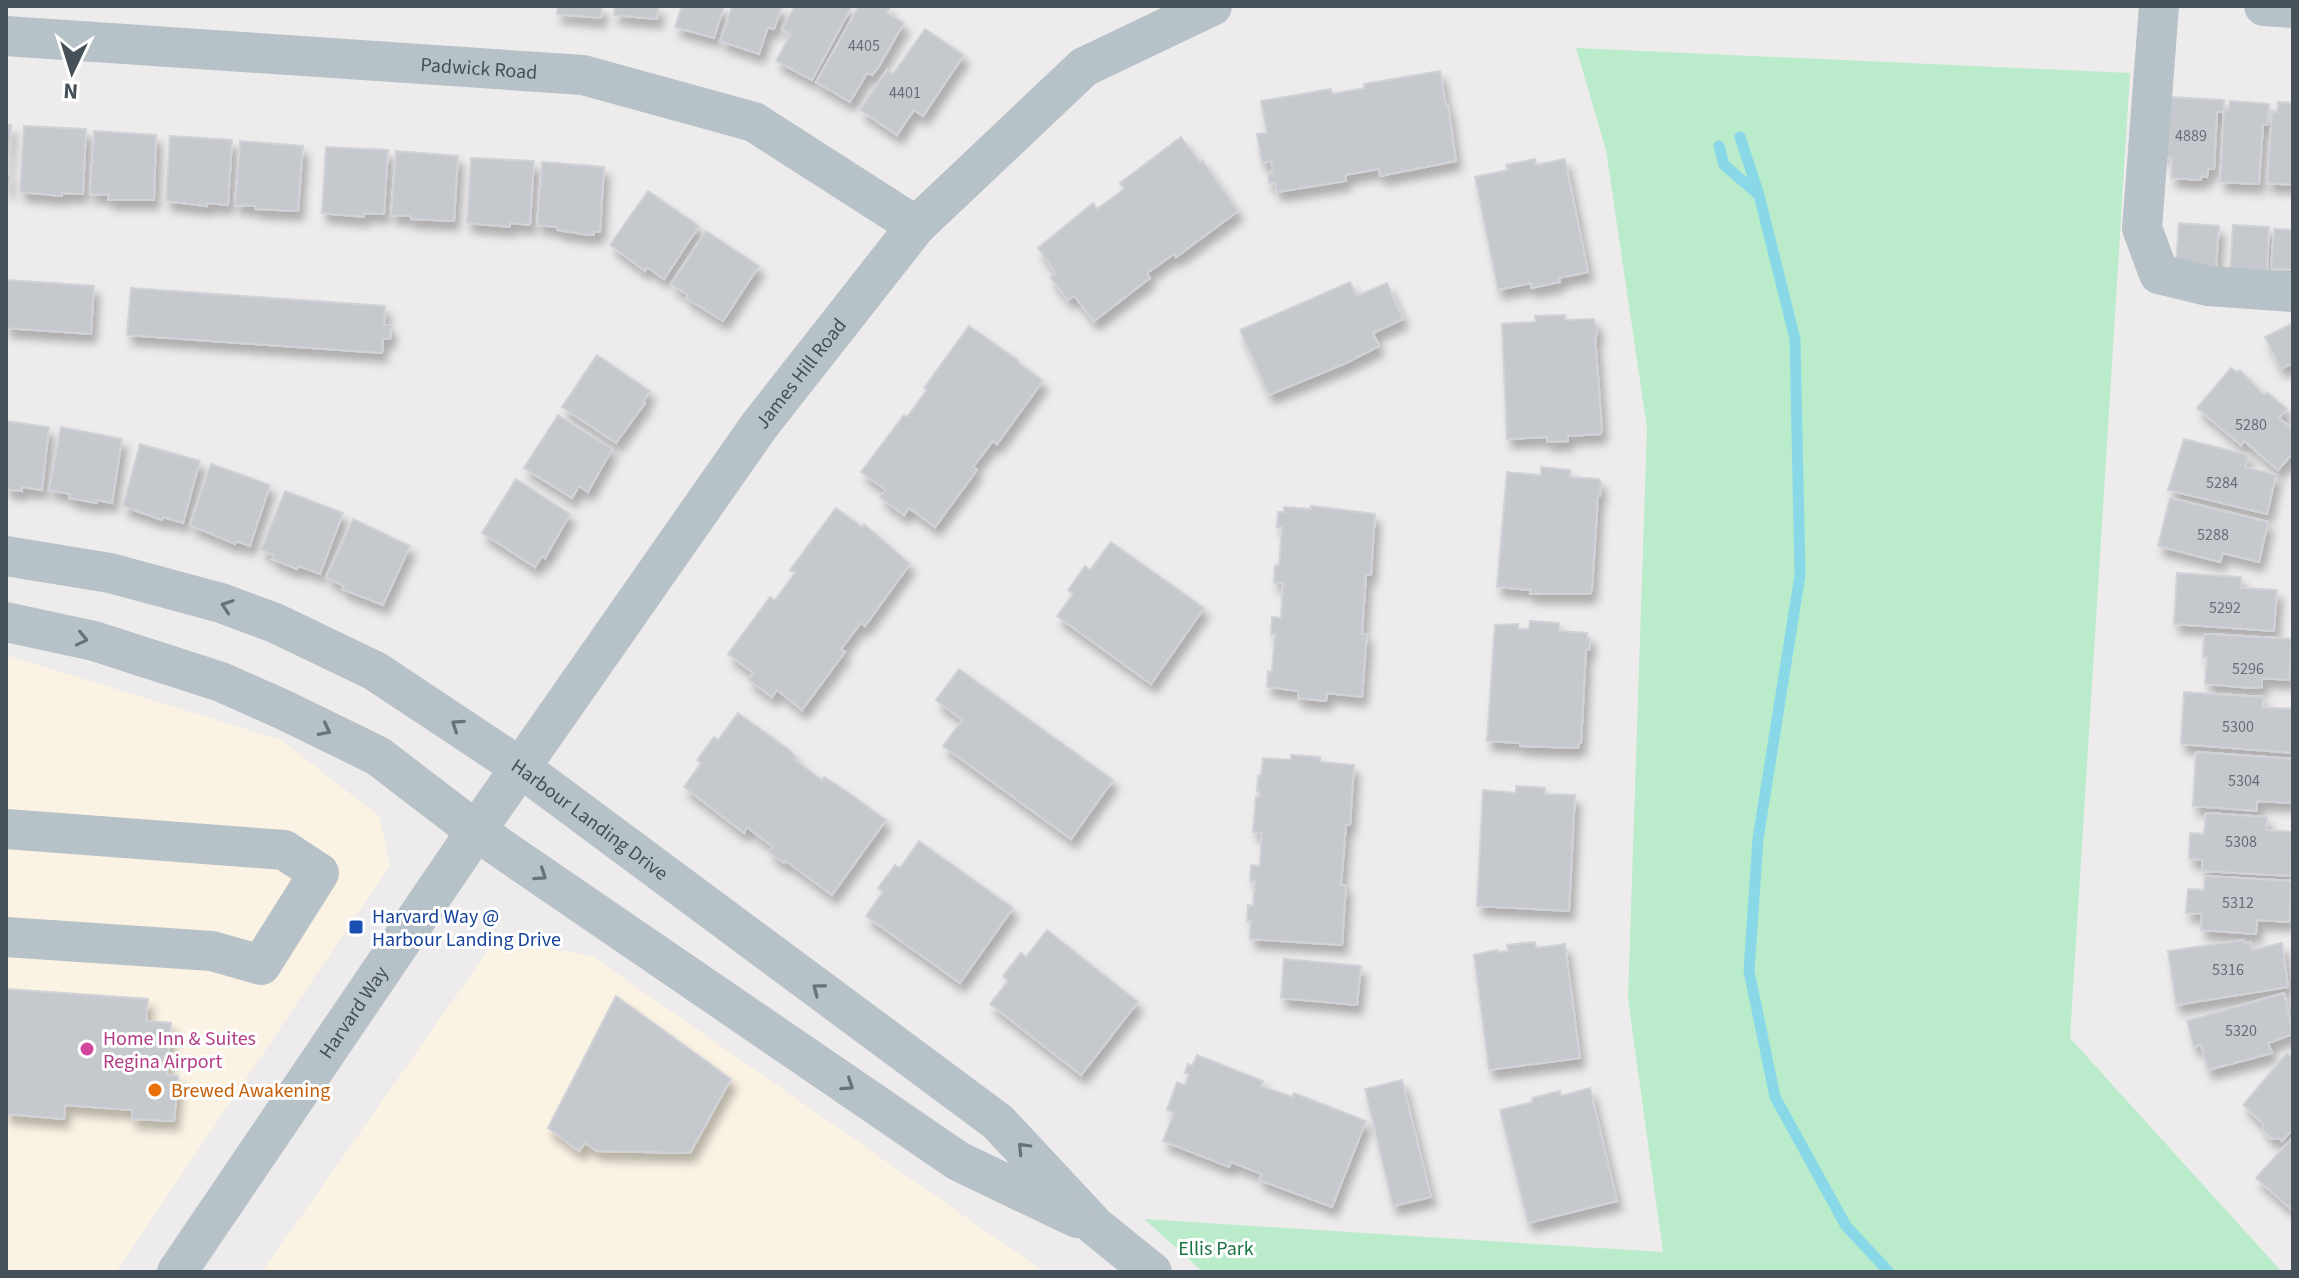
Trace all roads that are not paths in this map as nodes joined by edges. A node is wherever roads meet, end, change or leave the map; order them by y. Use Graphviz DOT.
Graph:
graph roads {
  1 [pos="1212,6"];
  2 [pos="2159,6"];
  3 [pos="2264,6"];
  4 [pos="2293,8"];
  5 [pos="6,36"];
  6 [pos="916,226"];
  7 [pos="2293,292"];
  8 [pos="6,556"];
  9 [pos="6,622"];
  10 [pos="521,768"];
  11 [pos="6,829"];
  12 [pos="476,831"];
  13 [pos="6,909"];
  14 [pos="24,938"];
  15 [pos="1095,1226"];
  16 [pos="177,1272"];
  17 [pos="1152,1272"];
  1 -- 6 [label="street, James Hill Road"];
  2 -- 7 [label="street"];
  3 -- 4 [label="street"];
  5 -- 6 [label="street, Padwick Road"];
  6 -- 10 [label="street, James Hill Road"];
  10 -- 8 [label="street, Harbour Landing Drive, one-way"];
  9 -- 12 [label="street, Harbour Landing Drive, one-way"];
  10 -- 12 [label="street, James Hill Road"];
  15 -- 10 [label="street, Harbour Landing Drive, one-way"];
  11 -- 14 [label="street"];
  12 -- 15 [label="street, Harbour Landing Drive, one-way"];
  12 -- 16 [label="street, Harvard Way"];
  13 -- 14 [label="street"];
  15 -- 17 [label="street, Harbour Landing Drive"];
}
